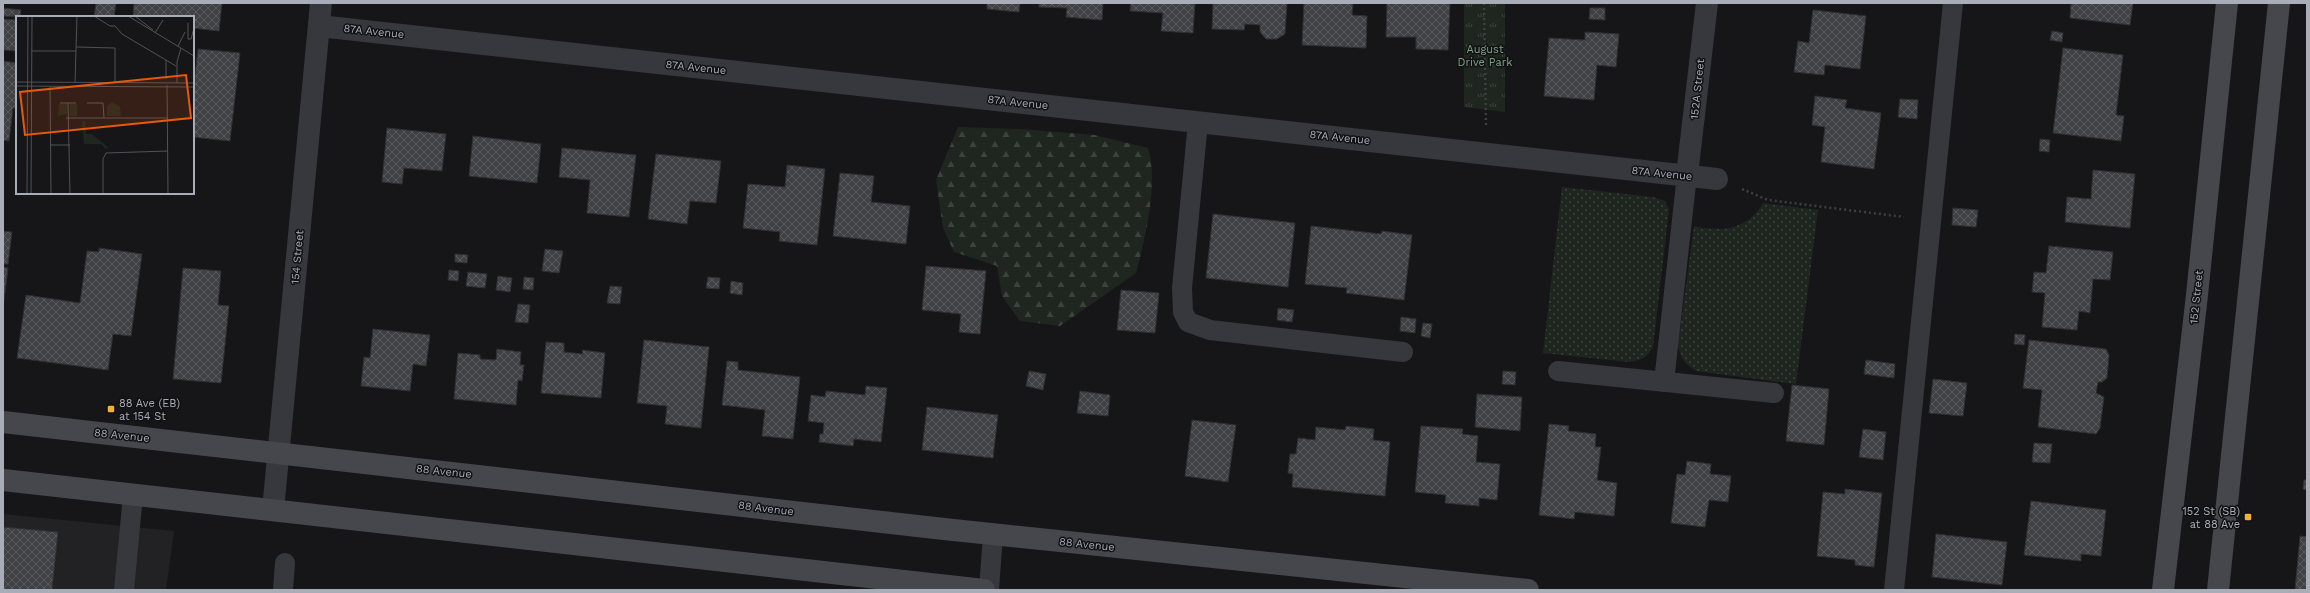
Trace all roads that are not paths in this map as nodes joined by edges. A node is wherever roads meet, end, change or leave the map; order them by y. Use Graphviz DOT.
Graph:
graph roads {
  1 [pos="321,3"];
  2 [pos="1707,3"];
  3 [pos="1954,3"];
  4 [pos="2227,3"];
  5 [pos="2279,3"];
  6 [pos="319,26"];
  7 [pos="1198,122"];
  8 [pos="1687,176"];
  9 [pos="1717,179"];
  10 [pos="1403,352"];
  11 [pos="1558,371"];
  12 [pos="1664,382"];
  13 [pos="1774,393"];
  14 [pos="3,422"];
  15 [pos="278,453"];
  16 [pos="3,480"];
  17 [pos="133,495"];
  18 [pos="273,510"];
  19 [pos="993,534"];
  20 [pos="285,563"];
  21 [pos="124,590"];
  22 [pos="283,590"];
  23 [pos="984,590"];
  24 [pos="989,590"];
  25 [pos="1528,590"];
  26 [pos="1894,590"];
  27 [pos="2163,590"];
  28 [pos="2218,590"];
  1 -- 6 [label="street, 154 Street"];
  2 -- 8 [label="street, 152A Street"];
  3 -- 26 [label="lane"];
  4 -- 27 [label="main road, 152 Street"];
  5 -- 28 [label="main road"];
  6 -- 7 [label="street, 87A Avenue"];
  6 -- 15 [label="street, 154 Street"];
  7 -- 8 [label="street, 87A Avenue"];
  7 -- 10 [label="lane"];
  8 -- 9 [label="street, 87A Avenue"];
  8 -- 12 [label="lane"];
  11 -- 12 [label="lane"];
  12 -- 13 [label="lane"];
  14 -- 15 [label="main road, 88 Avenue"];
  15 -- 18 [label="street, 154 Street"];
  15 -- 19 [label="main road, 88 Avenue"];
  16 -- 17 [label="main road"];
  17 -- 18 [label="main road"];
  17 -- 21 [label="lane"];
  18 -- 23 [label="main road"];
  19 -- 24 [label="lane"];
  19 -- 25 [label="main road, 88 Avenue"];
  20 -- 22 [label="lane"];
}
